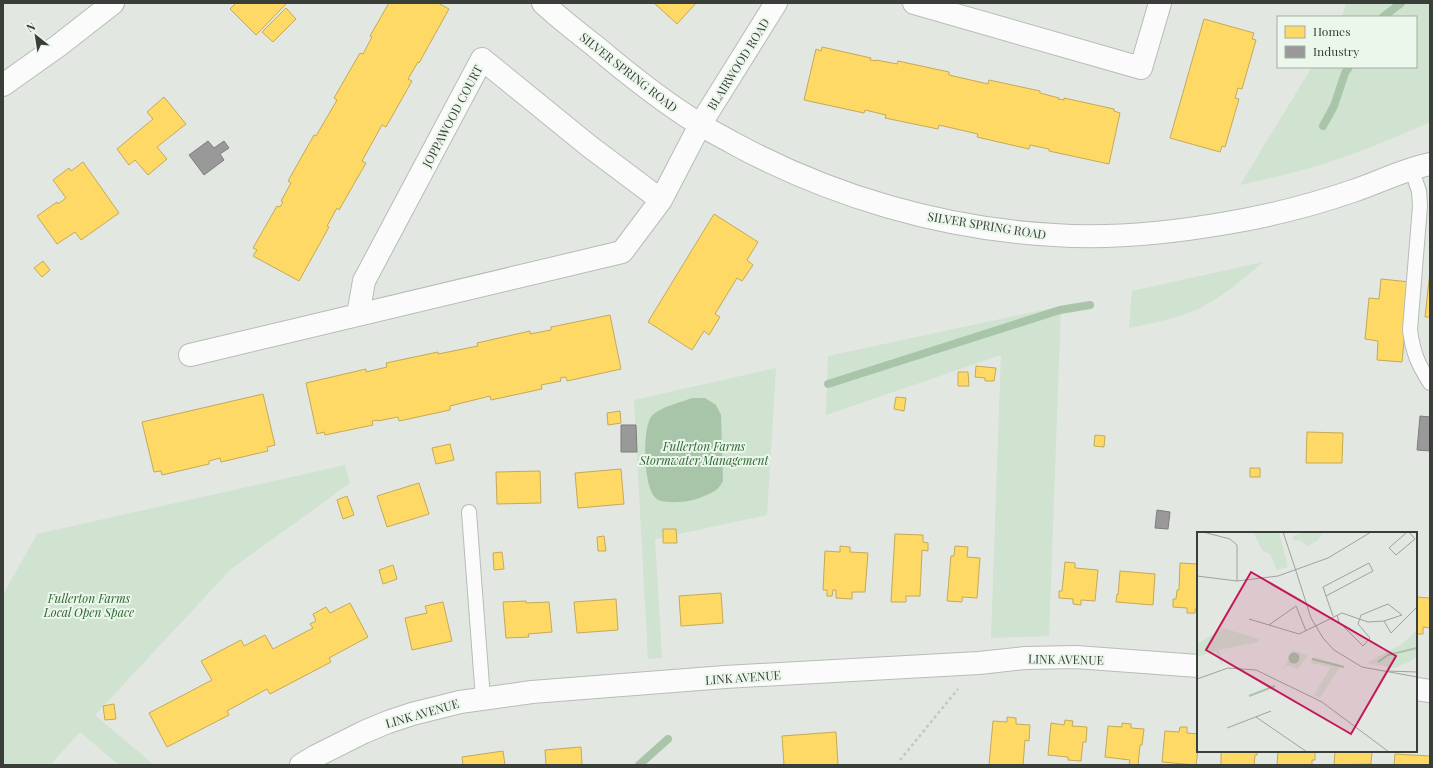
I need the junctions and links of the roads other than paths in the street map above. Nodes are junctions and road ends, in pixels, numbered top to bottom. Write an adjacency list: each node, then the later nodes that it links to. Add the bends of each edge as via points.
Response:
1 (113, 3): 6 (street)
2 (543, 3): 7 (street, SILVER SPRING ROAD, via 643,86)
3 (776, 3): 7 (street, BLAIRWOOD ROAD)
4 (914, 3): 5 (street, via 1141,68)
5 (1160, 3)
6 (3, 85)
7 (700, 125): 9 (street, SILVER SPRING ROAD, via 761,158 812,181 869,201 943,221 1055,235 1119,235 1181,231 1229,223 1353,191); 10 (street)
8 (1430, 153): 9 (street, SILVER SPRING ROAD)
9 (1420, 166): 13 (lane, via 1420,206 1410,330 1413,350 1420,368)
10 (661, 200): 11 (street, via 622,252); 11 (street, JOPPAWOOD COURT, via 588,146 482,59 364,281)
11 (358, 315): 12 (street)
12 (190, 355)
13 (1430, 383)
14 (469, 512): 18 (lane)
15 (1197, 666): 18 (street, LINK AVENUE, via 1076,658 1025,658 532,692)
16 (1417, 689): 17 (street)
17 (1430, 691)
18 (483, 699): 19 (street, LINK AVENUE, via 460,702 388,722 322,752)
19 (301, 765)

